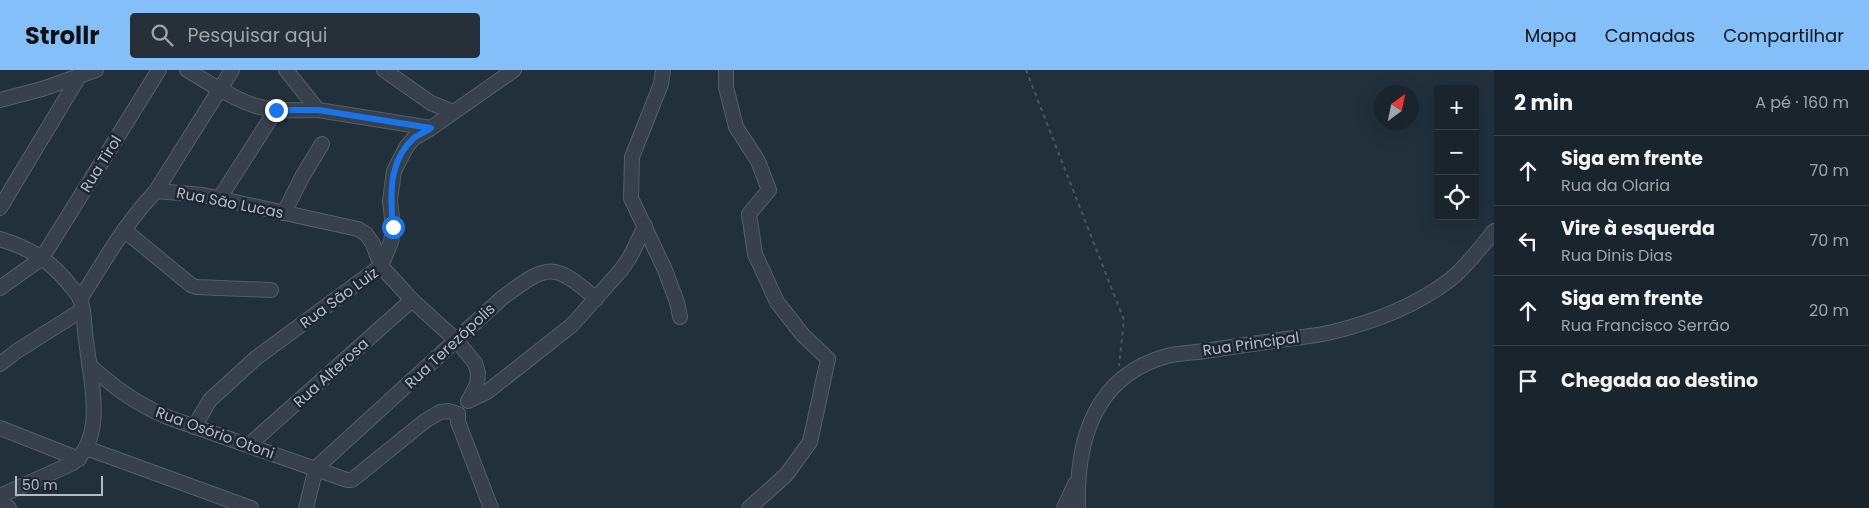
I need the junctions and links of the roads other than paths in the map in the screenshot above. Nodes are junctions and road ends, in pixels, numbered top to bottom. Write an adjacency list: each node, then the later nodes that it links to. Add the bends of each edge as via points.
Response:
1 (96, 70): 10 (street)
2 (159, 70): 26 (street, Rua Tirol)
3 (187, 70): 11 (street)
4 (232, 70): 11 (street)
5 (286, 70): 14 (street)
6 (384, 70): 15 (street, via 431,103)
7 (514, 70): 15 (street)
8 (664, 70): 22 (street, via 632,157 631,198)
9 (726, 70): 51 (street, via 726,87 736,127 758,161 769,190 749,214 755,254 777,302 802,334 828,359 810,442 786,475)
10 (81, 73): 12 (street, via 42,89); 20 (street)
11 (220, 89): 13 (street, via 256,106); 18 (street)
12 (0, 100)
13 (276, 110): 14 (street); 19 (street)
14 (318, 110): 16 (street)
15 (453, 112): 16 (street)
16 (431, 128): 27 (street, via 414,138 400,156 394,171 390,201 392,242)
17 (322, 144): 21 (street)
18 (156, 191): 19 (street, Rua São Lucas, via 202,195); 23 (street, Rua São Lucas)
19 (219, 200): 21 (street, Rua São Lucas)
20 (0, 208)
21 (284, 213): 27 (street, Rua São Lucas, via 358,228 373,244)
22 (645, 226): 30 (street, via 626,263); 33 (street, via 678,302)
23 (124, 230): 29 (street, via 191,285); 32 (street, Rua São Lucas)
24 (1494, 231): 44 (street, Rua Principal, via 1452,278 1402,308 1327,333 1167,356 1140,366 1103,398 1084,438)
25 (0, 239): 26 (street)
26 (42, 258): 28 (street); 32 (street, via 57,268)
27 (381, 266): 31 (street, Rua São Luiz); 39 (street, Rua São Luiz, via 256,358 210,400)
28 (0, 288)
29 (272, 290)
30 (596, 299): 34 (street, Rua Terezópolis, via 564,274 552,270 533,275 502,298); 37 (street, via 542,350 487,392)
31 (412, 300): 34 (street, Rua São Luiz); 41 (street, Rua Alterosa)
32 (81, 304): 35 (street); 36 (street)
33 (680, 317)
34 (457, 341): 37 (street, Rua São Luiz, via 475,363 478,373 477,384); 43 (street, Rua Terezópolis)
35 (0, 364)
36 (89, 365): 39 (street, Rua Osório Otoni, via 141,405); 42 (street, via 94,409 91,435)
37 (469, 400): 38 (street)
38 (458, 414): 43 (street, Rua Osório Otoni, via 440,412 425,421 352,480); 50 (street, via 458,422)
39 (194, 427): 41 (street, Rua Osório Otoni)
40 (0, 428): 42 (street)
41 (249, 445): 43 (street, Rua Osório Otoni)
42 (82, 453): 45 (street, via 73,463); 48 (street)
43 (316, 468): 49 (street)
44 (1077, 480): 52 (street); 53 (street, Rua Principal)
45 (0, 496)
46 (0, 502): 47 (street)
47 (10, 508)
48 (251, 508)
49 (306, 508)
50 (490, 508)
51 (749, 508)
52 (1064, 508)
53 (1078, 508)

